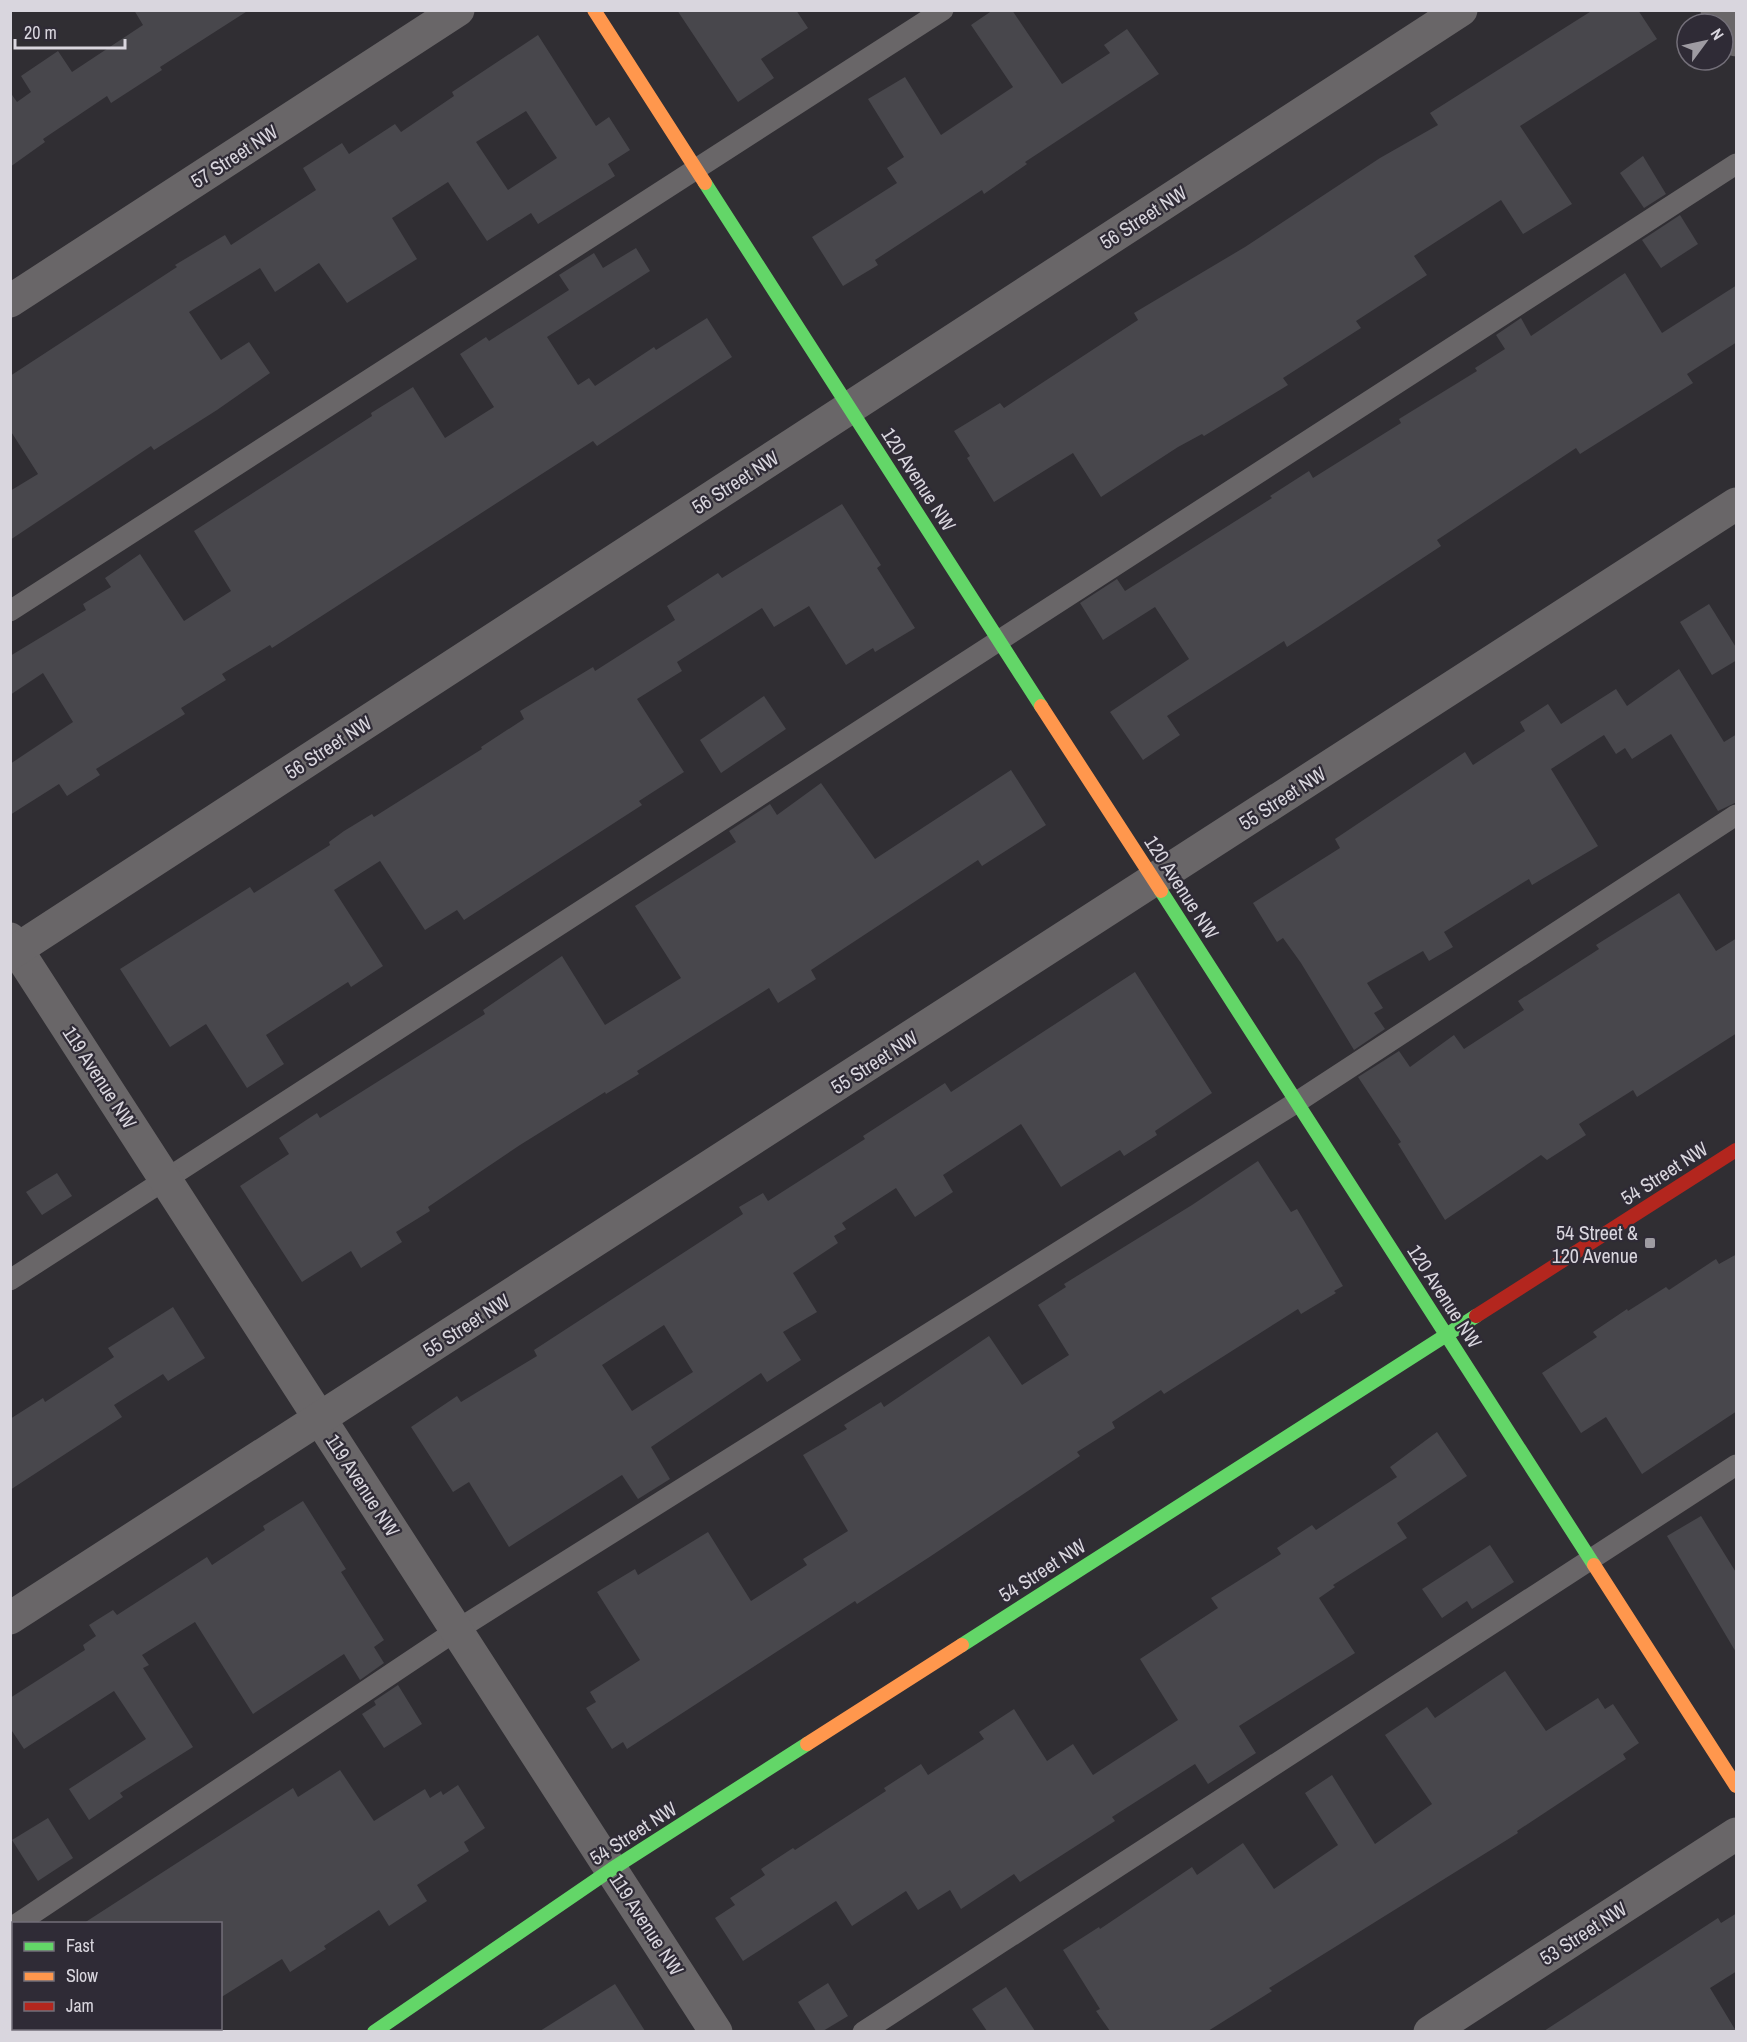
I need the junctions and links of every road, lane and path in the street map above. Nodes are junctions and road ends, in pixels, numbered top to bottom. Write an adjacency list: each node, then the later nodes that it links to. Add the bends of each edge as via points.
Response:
1 (458, 10): 9 (street, 57 Street NW)
2 (594, 10): 8 (street, 120 Avenue NW)
3 (943, 10): 8 (lane)
4 (1461, 10): 10 (street, 56 Street NW)
5 (1717, 10): 6 (street)
6 (1737, 40)
7 (1737, 164): 13 (lane)
8 (697, 171): 10 (street, 120 Avenue NW); 12 (lane)
9 (10, 301)
10 (849, 407): 13 (street, 120 Avenue NW); 16 (street, 56 Street NW)
11 (1737, 504): 15 (street, 55 Street NW)
12 (10, 610)
13 (1000, 641): 15 (street, 120 Avenue NW); 19 (lane)
14 (1737, 815): 17 (lane)
15 (1154, 880): 17 (street, 120 Avenue NW); 22 (street, 55 Street NW)
16 (13, 948): 19 (street, 119 Avenue NW)
17 (1297, 1102): 21 (street, 120 Avenue NW); 26 (lane)
18 (1737, 1150): 21 (street, 54 Street NW)
19 (167, 1181): 20 (lane); 22 (street, 119 Avenue NW)
20 (10, 1280)
21 (1447, 1335): 24 (street, 120 Avenue NW); 29 (street, 54 Street NW)
22 (321, 1419): 25 (street, 55 Street NW); 26 (street, 119 Avenue NW)
23 (1737, 1465): 24 (lane)
24 (1591, 1560): 27 (street, 120 Avenue NW); 33 (lane)
25 (10, 1618)
26 (457, 1630): 29 (street, 119 Avenue NW); 30 (lane)
27 (1737, 1786)
28 (1737, 1834): 34 (street, 53 Street NW)
29 (612, 1869): 31 (street, 54 Street NW); 32 (street, 119 Avenue NW)
30 (20, 1922)
31 (374, 2031)
32 (716, 2031)
33 (863, 2031)
34 (1430, 2031)

